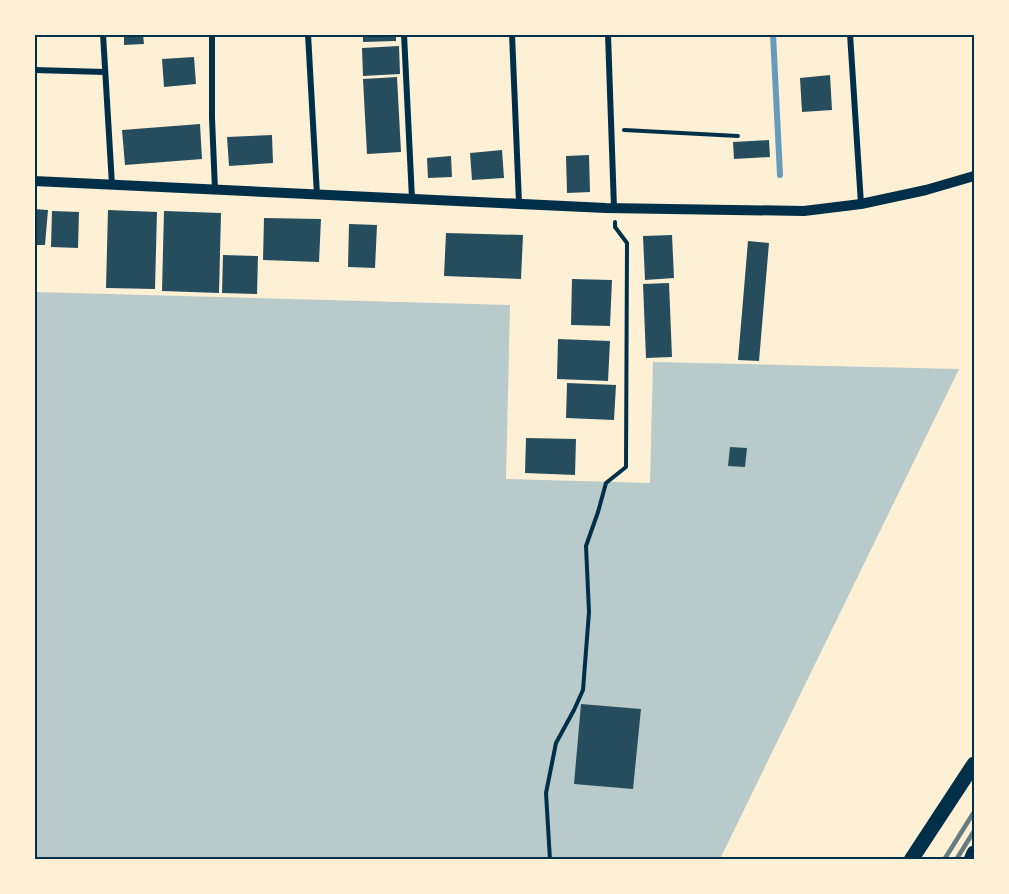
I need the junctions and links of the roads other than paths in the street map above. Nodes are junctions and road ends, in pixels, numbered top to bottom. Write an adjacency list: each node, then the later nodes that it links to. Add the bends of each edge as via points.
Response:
1 (103, 34): 9 (street)
2 (212, 34): 13 (street)
3 (308, 34): 14 (street)
4 (404, 34): 15 (street)
5 (512, 34): 16 (street)
6 (608, 34): 18 (street)
7 (850, 34): 17 (street)
8 (34, 70): 9 (street)
9 (105, 72): 12 (street)
10 (975, 176): 17 (street)
11 (34, 181): 12 (street)
12 (112, 184): 13 (street)
13 (215, 190): 14 (street)
14 (317, 195): 15 (street)
15 (412, 199): 16 (street)
16 (519, 203): 18 (street)
17 (861, 204): 18 (street, via 804,211)
18 (614, 208)
19 (975, 764): 21 (main road)
20 (975, 853): 22 (main road)
21 (911, 860)
22 (971, 860)

